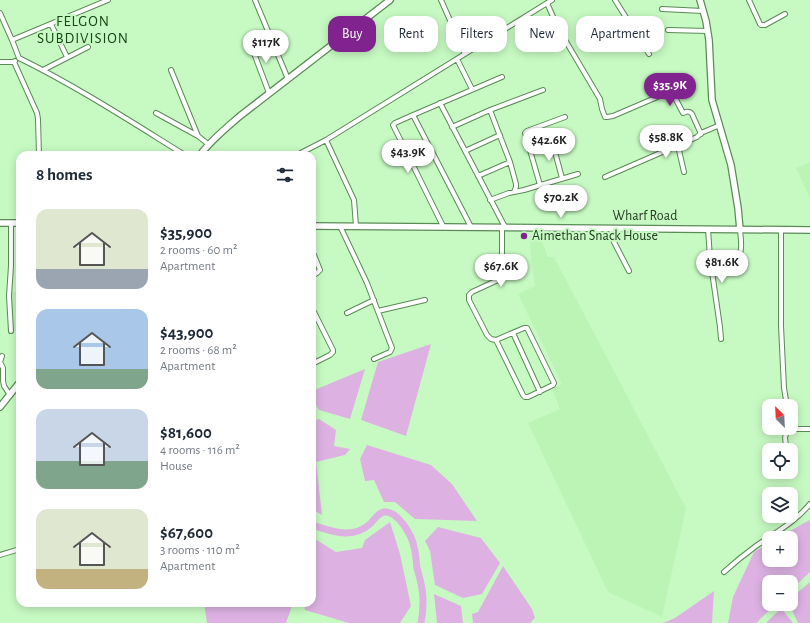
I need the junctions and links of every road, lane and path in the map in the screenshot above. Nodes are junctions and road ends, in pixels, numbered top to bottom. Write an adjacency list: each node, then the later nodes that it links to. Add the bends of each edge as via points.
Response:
1 (108, 0): 14 (street)
2 (255, 0): 30 (street)
3 (390, 0): 30 (main road)
4 (441, 0): 20 (street)
5 (552, 0): 9 (street)
6 (615, 0): 21 (street)
7 (700, 0): 11 (main road)
8 (750, 0): 13 (street, via 761,25)
9 (547, 3): 20 (street); 41 (street, via 558,28 600,99 605,116 613,116 670,92 673,93 683,113 692,114)
10 (662, 9): 11 (street)
11 (703, 11): 16 (main road)
12 (0, 13): 17 (street)
13 (785, 14)
14 (51, 24): 17 (street); 23 (street)
15 (668, 30): 16 (street)
16 (708, 31): 39 (main road, via 712,100)
17 (12, 40): 22 (street)
18 (249, 40): 33 (street)
19 (88, 47): 23 (street)
20 (465, 54): 24 (street)
21 (649, 54)
22 (19, 58): 26 (street); 27 (street)
23 (67, 58): 27 (street)
24 (457, 60): 31 (street); 44 (street)
25 (0, 62): 26 (street)
26 (14, 62): 48 (street, via 37,113)
27 (43, 70): 49 (street)
28 (171, 70): 42 (street)
29 (502, 77): 31 (street)
30 (288, 79): 33 (main road)
31 (472, 89): 34 (street)
32 (543, 90): 35 (street)
33 (269, 93): 46 (main road)
34 (440, 103): 37 (street); 40 (street)
35 (490, 110): 40 (street); 43 (street)
36 (156, 113): 42 (street)
37 (413, 116): 68 (street, via 393,125); 69 (street)
38 (564, 117): 59 (street, via 525,133)
39 (720, 126): 41 (street); 73 (main road, via 734,180)
40 (452, 127): 52 (street)
41 (701, 134): 47 (street)
42 (198, 136): 46 (street)
43 (500, 136): 52 (street); 53 (street)
44 (326, 140): 51 (street); 67 (street, via 354,200)
45 (552, 141): 58 (street)
46 (208, 144): 50 (main road)
47 (678, 146): 54 (street); 57 (street)
48 (39, 151)
49 (178, 151)
50 (203, 151)
51 (305, 151)
52 (465, 152): 56 (street)
53 (510, 162): 56 (street); 60 (street, via 516,184)
54 (684, 172)
55 (578, 174): 58 (street)
56 (478, 176): 61 (street)
57 (605, 177)
58 (562, 178): 59 (street)
59 (540, 185): 60 (street)
60 (514, 192): 61 (street)
61 (490, 200): 70 (street)
62 (0, 223): 63 (main road)
63 (11, 223): 64 (main road); 85 (street)
64 (16, 223)
65 (316, 226): 66 (main road, Wharf Road)
66 (340, 226): 67 (main road, Wharf Road); 80 (street)
67 (356, 226): 68 (main road, Wharf Road)
68 (443, 226): 69 (main road, Wharf Road)
69 (471, 227): 70 (main road, Wharf Road)
70 (503, 227): 71 (main road, Wharf Road); 88 (street, via 502,275 498,280 472,292 469,297 487,335)
71 (611, 228): 72 (main road, Wharf Road); 78 (street, via 614,242)
72 (708, 229): 73 (main road, Wharf Road); 87 (street)
73 (740, 230): 74 (main road, Wharf Road); 77 (street, via 740,255 734,263)
74 (781, 230): 75 (main road, Wharf Road); 96 (street, via 781,326)
75 (810, 230)
76 (316, 260): 79 (street, via 320,270)
77 (727, 264)
78 (629, 270)
79 (316, 274)
80 (374, 300): 82 (street); 83 (street)
81 (426, 300): 82 (street)
82 (378, 311): 90 (street, via 392,349)
83 (346, 313)
84 (316, 316): 92 (street, via 333,352)
85 (11, 332)
86 (513, 333): 88 (street); 94 (street); 94 (street, via 527,328 554,383)
87 (721, 339)
88 (496, 340): 94 (street, via 524,396 527,398)
89 (2, 356): 91 (street)
90 (374, 359)
91 (0, 362): 95 (street, via 4,386)
92 (316, 362)
93 (16, 387): 95 (main road)
94 (540, 392)
95 (10, 395): 97 (main road)
96 (785, 399)
97 (0, 407)
98 (798, 428): 99 (street)
99 (810, 429)
100 (810, 504): 103 (street, via 792,522)
101 (16, 550): 102 (street)
102 (0, 555)
103 (724, 572)

